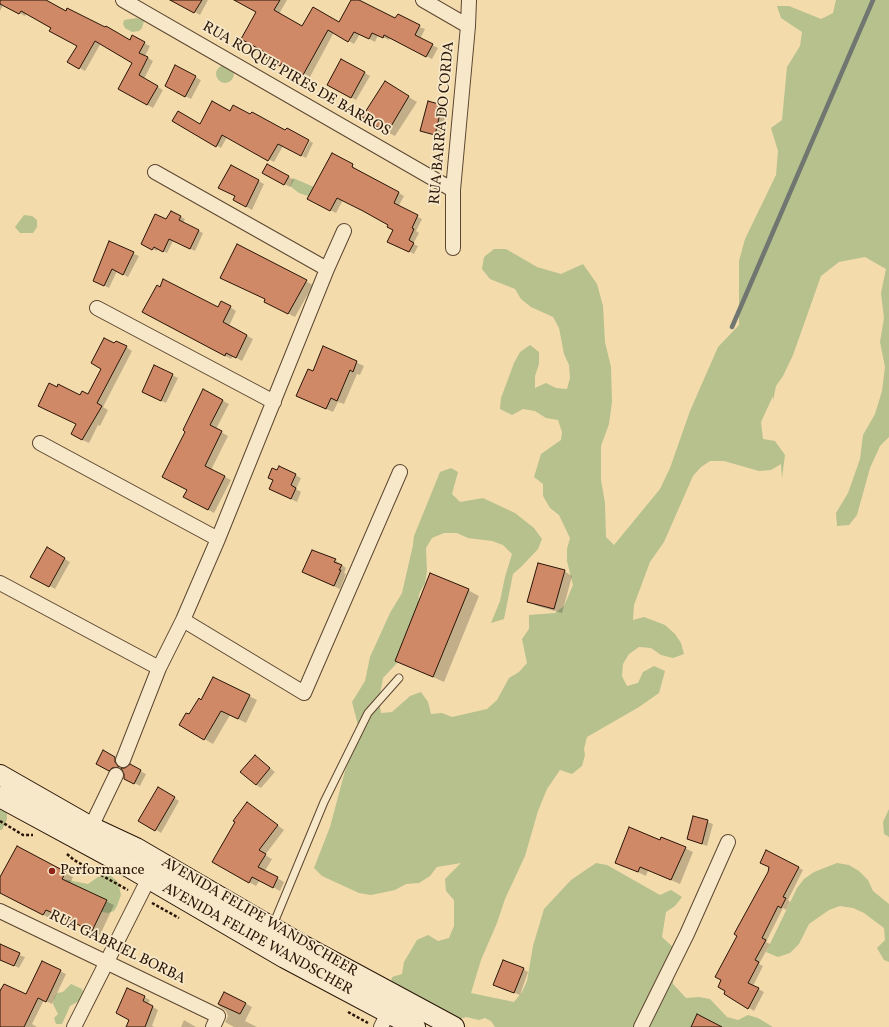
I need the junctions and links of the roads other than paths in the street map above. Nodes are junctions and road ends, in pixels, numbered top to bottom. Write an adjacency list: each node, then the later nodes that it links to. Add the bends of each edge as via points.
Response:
1 (123, 0): 6 (street, RUA ROQUE PIRES DE BARROS)
2 (424, 0): 4 (street)
3 (469, 0): 4 (street, RUA BARRA DO CORDA)
4 (468, 26): 6 (street, RUA BARRA DO CORDA)
5 (155, 172): 9 (street)
6 (453, 190): 8 (street, RUA BARRA DO CORDA)
7 (344, 231): 9 (street)
8 (453, 248)
9 (327, 269): 11 (street)
10 (97, 308): 11 (street)
11 (274, 402): 14 (street)
12 (40, 443): 14 (street)
13 (400, 472): 16 (street, via 304,693)
14 (218, 539): 16 (street)
15 (0, 583): 17 (street)
16 (183, 620): 17 (street)
17 (159, 668): 19 (street)
18 (399, 678): 28 (lane, via 368,713 324,802)
19 (123, 760)
20 (0, 775): 23 (main road, AVENIDA FELIPE WANDSCHEER)
21 (116, 775): 23 (street)
22 (0, 798): 26 (main road, AVENIDA FELIPE WANDSCHER, via 129,868)
23 (91, 827): 25 (main road, AVENIDA FELIPE WANDSCHEER)
24 (728, 842): 35 (street, via 687,934)
25 (158, 861): 26 (street); 28 (main road, AVENIDA FELIPE WANDSCHEER)
26 (143, 887): 29 (street); 30 (main road, AVENIDA FELIPE WANDSCHER, via 285,958)
27 (0, 911): 29 (street, RUA GABRIEL BORBA)
28 (272, 928): 34 (main road, AVENIDA FELIPE WANDSCHEER)
29 (106, 962): 31 (street, RUA GABRIEL BORBA); 32 (street)
30 (385, 1020): 33 (main road)
31 (216, 1021)
32 (74, 1027)
33 (415, 1027)
34 (454, 1027)
35 (641, 1027)

